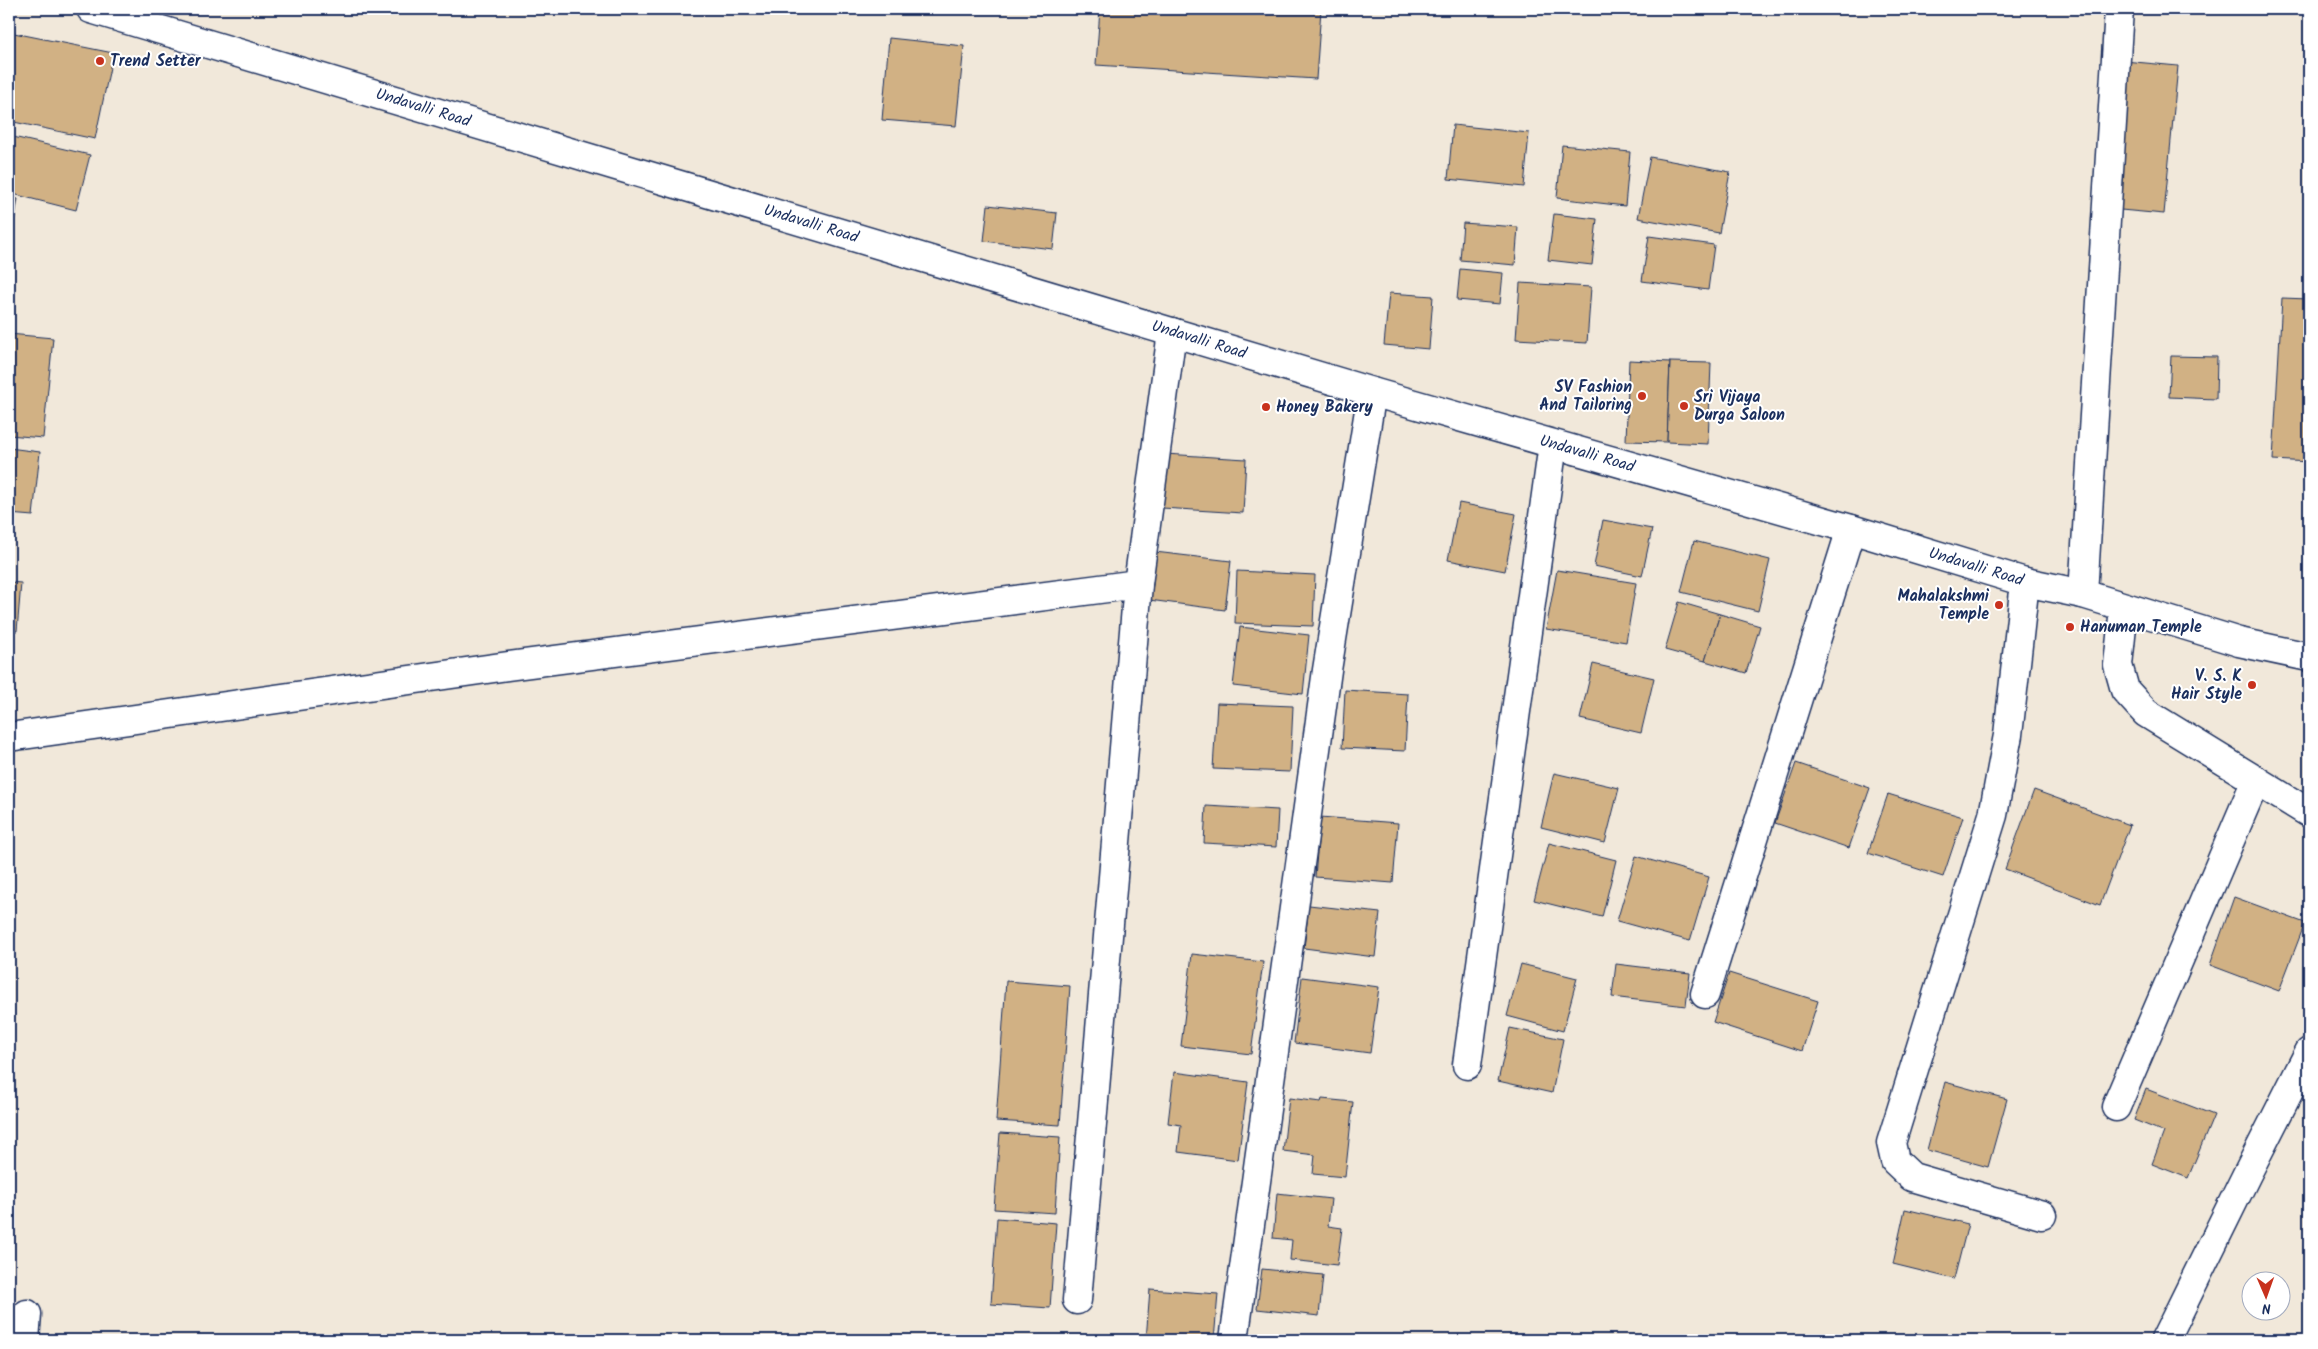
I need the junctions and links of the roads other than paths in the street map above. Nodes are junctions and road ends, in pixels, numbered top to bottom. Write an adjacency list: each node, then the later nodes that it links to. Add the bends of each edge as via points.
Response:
1 (92, 9): 3 (street, Undavalli Road)
2 (2119, 9): 9 (street)
3 (1172, 332): 4 (street, Undavalli Road); 8 (street)
4 (1372, 392): 5 (street, Undavalli Road); 21 (street, via 1328,670)
5 (1553, 444): 6 (street, Undavalli Road); 17 (street)
6 (1851, 529): 7 (street, Undavalli Road); 15 (street)
7 (2025, 582): 9 (street, Undavalli Road); 19 (street, via 2008,735 1995,806 1891,1143 1895,1161 1912,1177)
8 (1138, 584): 12 (street, via 508,666); 20 (street)
9 (2083, 594): 10 (street, Undavalli Road)
10 (2124, 608): 11 (street, Undavalli Road, via 2239,642); 13 (street, via 2118,665 2124,690 2146,713)
11 (2309, 657)
12 (9, 737)
13 (2256, 780): 14 (street); 18 (street)
14 (2309, 813)
15 (1705, 994)
16 (2309, 1052): 22 (street)
17 (1467, 1065)
18 (2116, 1107)
19 (2042, 1215)
20 (1077, 1300)
21 (1234, 1340)
22 (2165, 1340)

